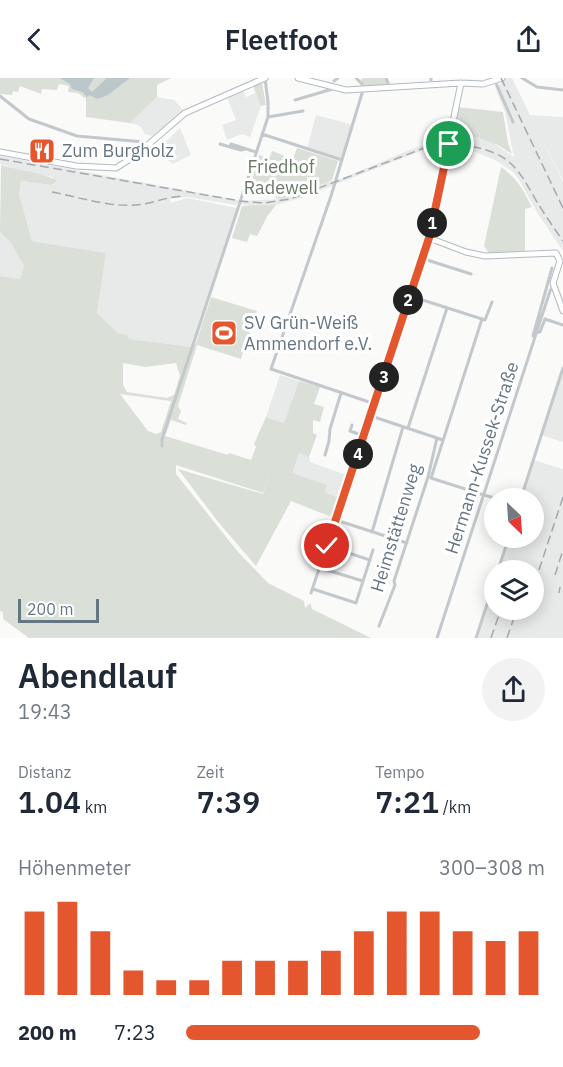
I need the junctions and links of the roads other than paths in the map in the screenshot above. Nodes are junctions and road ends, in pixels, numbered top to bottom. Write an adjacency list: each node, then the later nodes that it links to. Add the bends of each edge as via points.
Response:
1 (263, 78): 16 (street); 20 (main road, via 192,109)
2 (298, 78): 9 (main road)
3 (356, 78): 11 (street)
4 (387, 78): 10 (street)
5 (522, 78): 12 (street, via 537,87)
6 (498, 79): 8 (main road, via 483,84); 17 (street)
7 (431, 81): 8 (main road); 10 (main road)
8 (460, 83): 24 (main road)
9 (336, 88): 11 (main road); 14 (street)
10 (390, 88): 11 (main road)
11 (362, 90): 23 (street)
12 (563, 90)
13 (0, 96): 20 (street, via 29,119 77,136)
14 (296, 100)
15 (303, 111): 16 (street)
16 (268, 117): 18 (street)
17 (513, 122)
18 (262, 134): 22 (street); 23 (street)
19 (220, 144): 22 (street)
20 (148, 145): 21 (main road, via 113,169)
21 (0, 152)
22 (256, 152): 46 (street)
23 (342, 160): 37 (street, via 271,369)
24 (429, 238): 25 (street); 28 (main road, via 485,256 556,253 560,261)
25 (421, 258): 27 (street); 29 (street)
26 (552, 268): 35 (street, via 533,336)
27 (471, 274)
28 (553, 286): 32 (main road); 35 (street, Hermann-Kussek-Straße)
29 (410, 296): 31 (street); 38 (street)
30 (492, 302): 33 (street, Heimstättenweg, via 485,320)
31 (447, 308): 33 (street); 42 (street)
32 (563, 311)
33 (482, 319): 45 (street, Heimstättenweg)
34 (563, 324): 35 (street, via 545,319)
35 (536, 334): 49 (street, Hermann-Kussek-Straße)
36 (563, 368): 50 (street)
37 (341, 393): 38 (street); 47 (street)
38 (375, 404): 39 (street)
39 (371, 416): 41 (street); 43 (street)
40 (352, 425): 43 (street, via 351,431)
41 (403, 427): 42 (street); 53 (street)
42 (408, 428): 44 (street)
43 (364, 436): 52 (street)
44 (437, 438): 45 (street); 48 (street, Heimstättenweg)
45 (443, 440): 48 (street, Heimstättenweg)
46 (162, 446)
47 (325, 455)
48 (429, 477): 51 (street); 54 (street, Heimstättenweg)
49 (486, 488)
50 (524, 488)
51 (484, 495): 62 (street, Hermann-Kussek-Straße)
52 (336, 520): 53 (street); 55 (street)
53 (372, 532): 54 (street)
54 (407, 543): 61 (street, Heimstättenweg)
55 (327, 546): 57 (street); 58 (street)
56 (373, 550): 57 (street)
57 (370, 560): 59 (street)
58 (320, 568): 59 (street); 59 (street, via 312,591 356,603)
59 (363, 581)
60 (484, 614): 63 (street)
61 (379, 626)
62 (437, 638)
63 (476, 638)

